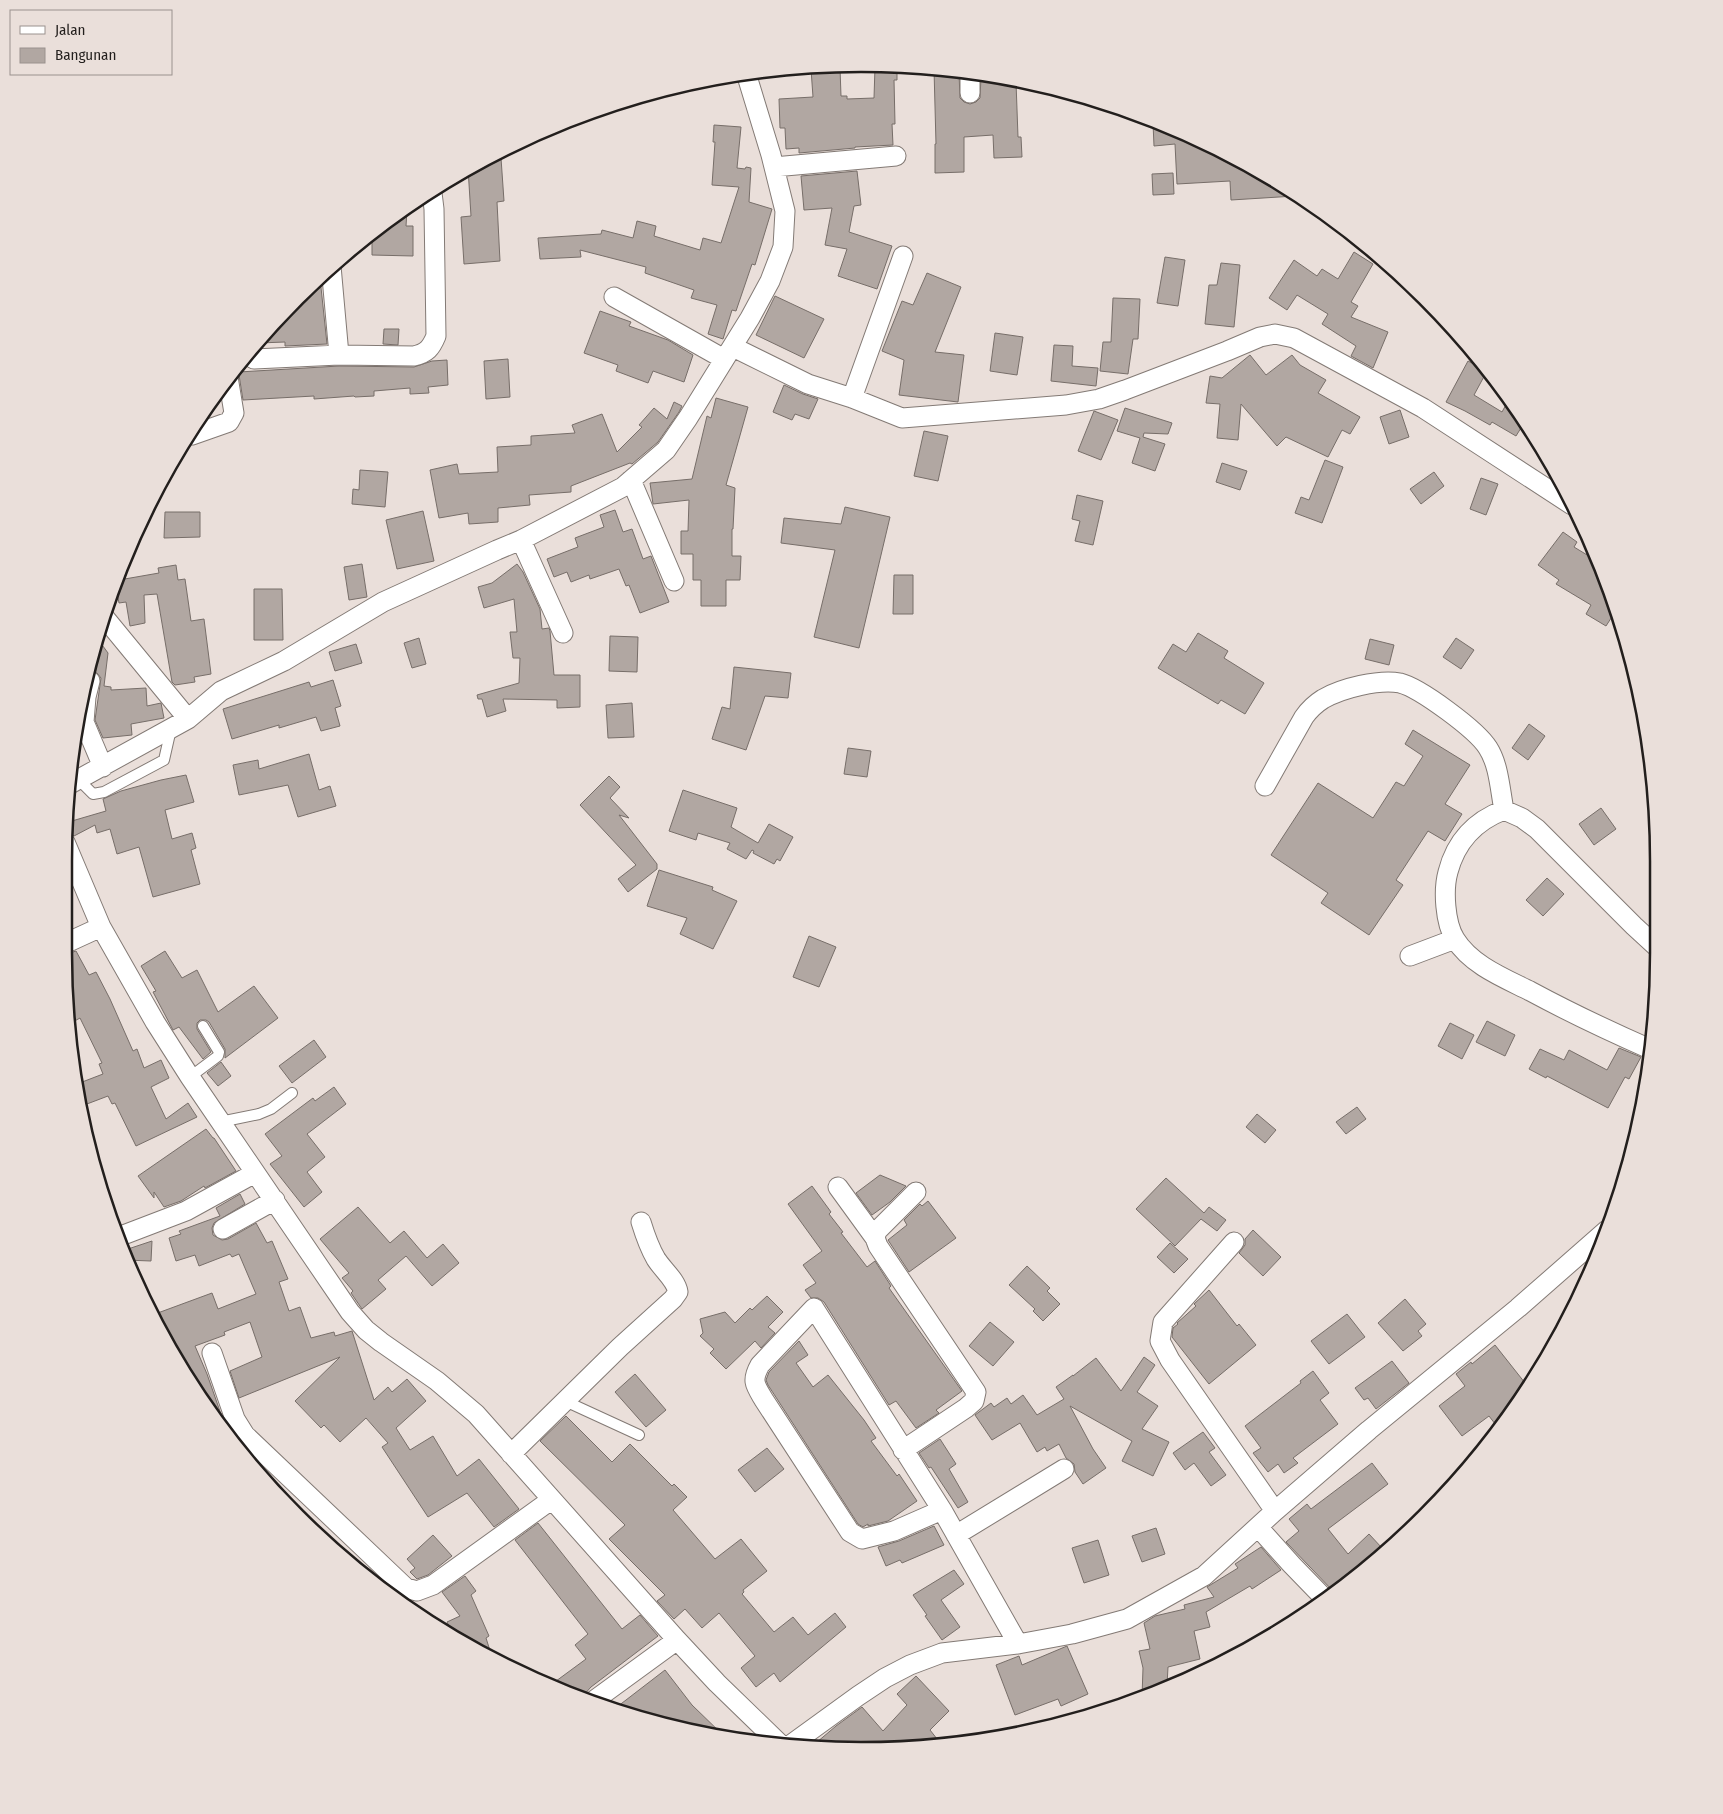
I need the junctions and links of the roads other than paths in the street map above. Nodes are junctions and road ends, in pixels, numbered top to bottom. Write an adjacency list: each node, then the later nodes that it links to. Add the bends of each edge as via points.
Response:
1 (748, 81): 3 (street)
2 (896, 156): 3 (street)
3 (774, 167): 8 (street, via 785,211 783,247 770,280)
4 (433, 199): 9 (street, via 436,336 431,348 414,356)
5 (903, 256): 12 (street)
6 (332, 277): 9 (street)
7 (614, 297): 8 (street)
8 (728, 353): 12 (street); 14 (street, via 666,450)
9 (339, 355): 10 (street)
10 (254, 359)
11 (230, 389): 13 (street, via 234,413 229,422)
12 (852, 398): 15 (street, via 902,418 1066,405 1125,390 1275,334 1294,338 1423,408)
13 (199, 432)
14 (631, 480): 16 (street); 17 (street)
15 (1561, 498)
16 (521, 540): 19 (street); 20 (street, via 383,602 284,661 221,691)
17 (674, 581)
18 (109, 623): 20 (street)
19 (562, 633)
20 (188, 719): 22 (street)
21 (85, 725): 23 (street)
22 (171, 729): 23 (street); 25 (lane, via 164,760 104,792 93,794)
23 (103, 767): 24 (street)
24 (77, 781)
25 (77, 784)
26 (1265, 786): 27 (street, via 1304,718 1317,703 1335,693 1364,685 1400,683 1412,688 1479,737 1493,757)
27 (1504, 810): 30 (street, via 1487,816 1473,828 1451,860 1446,897); 32 (street, via 1537,829)
28 (72, 859): 29 (street)
29 (101, 927): 31 (street); 36 (street)
30 (1455, 939): 33 (street); 35 (street, via 1486,968)
31 (72, 940)
32 (1650, 941)
33 (1410, 956)
34 (203, 1026): 36 (lane, via 219,1052 218,1056)
35 (1645, 1047)
36 (190, 1077): 38 (street)
37 (292, 1093): 38 (lane, via 259,1114)
38 (220, 1122): 39 (street)
39 (255, 1173): 42 (street); 45 (street, via 186,1211)
40 (838, 1187): 46 (street)
41 (916, 1192): 46 (street, via 877,1231)
42 (275, 1200): 44 (street); 53 (street, via 350,1312 366,1330 437,1381 476,1414)
43 (641, 1222): 50 (street, via 650,1248 678,1292)
44 (223, 1229)
45 (126, 1235)
46 (875, 1238): 52 (street, via 976,1392 974,1401 966,1408)
47 (1596, 1240): 57 (street)
48 (1234, 1242): 57 (street, via 1163,1322 1160,1341)
49 (212, 1353): 55 (street, via 235,1419 245,1435 406,1588 417,1591 432,1585)
50 (565, 1401): 51 (lane); 53 (street)
51 (639, 1435)
52 (903, 1450): 56 (street); 56 (street, via 814,1308 760,1365 754,1376 755,1386 850,1532 862,1539 894,1531)
53 (511, 1454): 55 (street)
54 (1064, 1469): 59 (street)
55 (551, 1500): 61 (street)
56 (942, 1510): 59 (street)
57 (1275, 1512): 58 (street)
58 (1258, 1527): 60 (street); 62 (street, via 1204,1576 1127,1619)
59 (956, 1535): 62 (street)
60 (1320, 1594)
61 (677, 1640): 63 (street); 64 (street)
62 (1018, 1644): 65 (street, via 942,1653 910,1665 885,1678)
63 (599, 1697)
64 (772, 1736)
65 (799, 1739)

